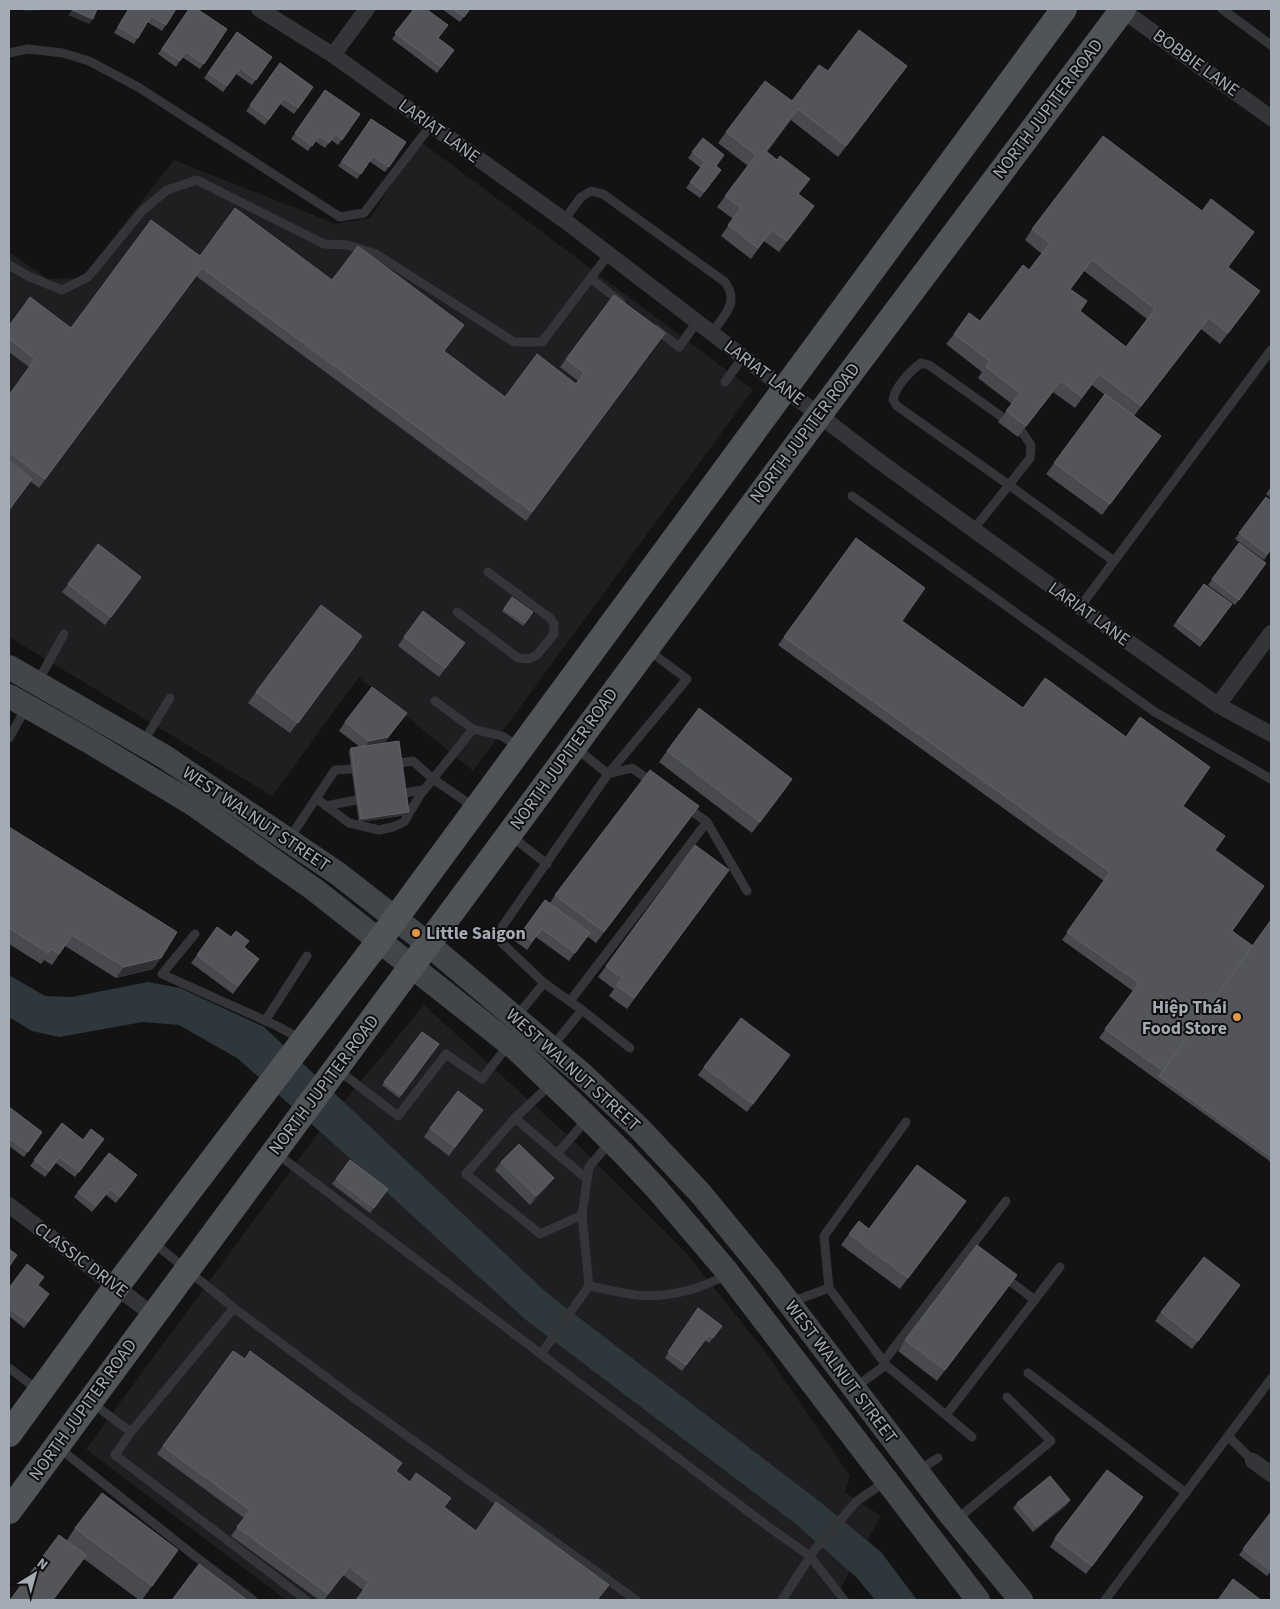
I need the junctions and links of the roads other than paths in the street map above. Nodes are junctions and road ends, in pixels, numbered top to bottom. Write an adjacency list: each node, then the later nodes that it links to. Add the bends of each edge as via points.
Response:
1 (259, 9): 8 (street, LARIAT LANE)
2 (367, 9): 8 (street)
3 (1064, 9): 22 (main road)
4 (1122, 9): 9 (street, BOBBIE LANE); 23 (main road, NORTH JUPITER ROAD)
5 (1222, 9): 6 (lane)
6 (1271, 45)
7 (9, 54): 10 (lane, via 28,49 63,52 88,61 138,87 340,217 364,213)
8 (333, 54): 10 (street, LARIAT LANE)
9 (1271, 118)
10 (431, 125): 11 (street, LARIAT LANE)
11 (564, 220): 12 (street, LARIAT LANE); 18 (lane, via 581,196 591,191 603,194 725,282 732,291 732,303)
12 (608, 254): 14 (lane); 16 (street, LARIAT LANE)
13 (9, 265): 14 (lane, via 62,290 88,277 143,210 167,190 197,180 324,244 348,245 376,254 514,342 542,342)
14 (590, 278): 15 (lane)
15 (627, 307)
16 (697, 322): 17 (lane, via 680,347); 18 (street, LARIAT LANE)
17 (650, 324)
18 (712, 333): 20 (street, LARIAT LANE)
19 (1271, 350): 29 (lane)
20 (743, 357): 21 (lane); 22 (street, LARIAT LANE)
21 (725, 382)
22 (785, 389): 23 (street, LARIAT LANE); 33 (main road)
23 (819, 415): 28 (street, LARIAT LANE); 36 (main road, NORTH JUPITER ROAD)
24 (1002, 418): 26 (lane, via 929,365 921,363 894,394 897,406)
25 (1022, 432): 26 (lane, via 1032,445 1030,458)
26 (1009, 485): 28 (lane); 29 (lane)
27 (852, 496): 54 (lane, via 1155,712)
28 (973, 530): 31 (street, LARIAT LANE)
29 (1114, 561): 31 (lane)
30 (488, 572): 32 (lane, via 550,618 554,634 537,655 528,659 518,658)
31 (1080, 607): 43 (street, LARIAT LANE)
32 (457, 612)
33 (612, 624): 36 (main road); 49 (main road)
34 (1271, 633): 43 (street)
35 (64, 634): 39 (lane)
36 (646, 649): 48 (main road, NORTH JUPITER ROAD); 52 (lane, via 687,680)
37 (9, 667): 39 (main road, WEST WALNUT STREET)
38 (9, 676): 39 (main road)
39 (37, 683): 47 (main road, WEST WALNUT STREET)
40 (170, 698): 47 (lane)
41 (18, 701): 46 (lane); 47 (main road, via 47,698); 70 (main road, WEST WALNUT STREET, via 193,804 315,890)
42 (435, 701): 44 (lane)
43 (1218, 705): 45 (street, LARIAT LANE)
44 (473, 729): 49 (lane, via 502,736); 53 (lane)
45 (1271, 734)
46 (9, 738)
47 (138, 742): 65 (main road, WEST WALNUT STREET)
48 (574, 747): 52 (lane); 64 (main road, NORTH JUPITER ROAD)
49 (521, 748): 62 (main road)
50 (400, 762): 53 (lane, via 413,761)
51 (352, 769): 58 (lane, via 334,770)
52 (608, 774): 56 (lane, via 632,768); 66 (lane)
53 (433, 779): 55 (lane); 62 (lane)
54 (1271, 779)
55 (423, 790): 57 (lane); 61 (lane, via 404,822 379,830 349,823)
56 (662, 790)
57 (404, 793)
58 (316, 798): 61 (lane); 65 (lane)
59 (356, 800): 61 (lane)
60 (677, 800): 63 (lane)
61 (326, 806)
62 (476, 808): 68 (main road)
63 (707, 822): 67 (lane); 75 (lane)
64 (509, 834): 66 (lane); 71 (main road, NORTH JUPITER ROAD)
65 (288, 840): 68 (main road, WEST WALNUT STREET, via 337,873)
66 (547, 864): 74 (lane, via 502,927 502,943)
67 (747, 891)
68 (395, 919): 70 (main road); 71 (main road, WEST WALNUT STREET)
69 (195, 934): 78 (lane, via 162,974)
70 (379, 941): 73 (main road, WEST WALNUT STREET); 79 (main road)
71 (428, 944): 73 (main road, NORTH JUPITER ROAD); 77 (main road, WEST WALNUT STREET)
72 (307, 956): 78 (lane)
73 (412, 966): 80 (main road, WEST WALNUT STREET); 83 (main road, NORTH JUPITER ROAD)
74 (544, 982): 75 (lane); 77 (lane)
75 (570, 1001): 76 (lane)
76 (582, 1010): 81 (lane); 82 (lane)
77 (516, 1017): 81 (main road, WEST WALNUT STREET)
78 (265, 1021): 79 (lane)
79 (301, 1044): 96 (main road)
80 (509, 1044): 83 (lane, via 482,1079 446,1054 398,1116); 84 (main road, WEST WALNUT STREET)
81 (551, 1048): 97 (main road, WEST WALNUT STREET, via 639,1128)
82 (630, 1048)
83 (333, 1072): 89 (main road, NORTH JUPITER ROAD)
84 (552, 1083): 85 (main road, WEST WALNUT STREET); 86 (lane)
85 (588, 1117): 88 (main road, WEST WALNUT STREET); 90 (lane)
86 (515, 1118): 90 (lane); 95 (lane, via 466,1174 540,1234)
87 (906, 1122): 104 (lane, via 824,1236)
88 (611, 1141): 91 (lane, via 589,1168); 92 (main road, WEST WALNUT STREET)
89 (276, 1148): 99 (main road, NORTH JUPITER ROAD); 109 (lane)
90 (557, 1154): 91 (lane)
91 (587, 1179): 95 (lane)
92 (652, 1184): 97 (main road, via 681,1197 707,1228 721,1239 737,1248); 101 (main road, WEST WALNUT STREET)
93 (1006, 1201): 110 (lane, via 972,1253)
94 (9, 1205): 103 (street, CLASSIC DRIVE)
95 (582, 1214): 102 (lane)
96 (152, 1241): 99 (lane); 103 (main road)
97 (744, 1246): 106 (main road, WEST WALNUT STREET)
98 (1060, 1266): 105 (lane)
99 (187, 1269): 107 (lane); 108 (main road, NORTH JUPITER ROAD)
100 (998, 1272): 105 (lane)
101 (728, 1274): 102 (lane, via 673,1294 636,1295); 106 (main road, via 736,1270 745,1271); 118 (main road, WEST WALNUT STREET)
102 (589, 1286): 109 (lane)
103 (116, 1287): 108 (street, CLASSIC DRIVE); 115 (main road)
104 (829, 1288): 106 (lane); 110 (lane)
105 (1035, 1300): 119 (lane)
106 (788, 1302): 114 (main road, WEST WALNUT STREET)
107 (234, 1308): 120 (lane); 137 (lane)
108 (153, 1315): 117 (main road, NORTH JUPITER ROAD)
109 (543, 1351): 133 (lane, via 781,1536)
110 (885, 1363): 114 (lane); 119 (lane)
111 (9, 1368): 115 (lane)
112 (1028, 1373): 130 (lane)
113 (1271, 1379): 122 (lane)
114 (853, 1388): 127 (main road, WEST WALNUT STREET)
115 (40, 1391): 121 (main road)
116 (1007, 1397): 132 (lane, via 1051,1441)
117 (90, 1401): 120 (lane); 124 (main road, NORTH JUPITER ROAD)
118 (832, 1409): 127 (main road, via 848,1419 873,1451 889,1464 903,1472); 129 (main road, WEST WALNUT STREET)
119 (946, 1415): 123 (lane)
120 (131, 1432): 136 (lane, via 115,1455)
121 (9, 1434)
122 (1228, 1436): 126 (lane); 130 (lane)
123 (972, 1437)
124 (57, 1446): 131 (main road, NORTH JUPITER ROAD); 135 (lane)
125 (938, 1458): 127 (lane)
126 (1253, 1461): 128 (street)
127 (917, 1472): 132 (main road, WEST WALNUT STREET)
128 (1271, 1474)
129 (887, 1480): 133 (lane, via 857,1501); 134 (main road, via 902,1486); 140 (main road, WEST WALNUT STREET)
130 (1186, 1493): 142 (lane)
131 (9, 1511)
132 (954, 1520): 134 (main road, WEST WALNUT STREET)
133 (812, 1553): 138 (lane); 139 (lane)
134 (983, 1555): 141 (main road, WEST WALNUT STREET)
135 (253, 1600)
136 (306, 1600)
137 (636, 1600)
138 (782, 1600)
139 (844, 1600)
140 (978, 1600)
141 (1021, 1600)
142 (1105, 1600)

